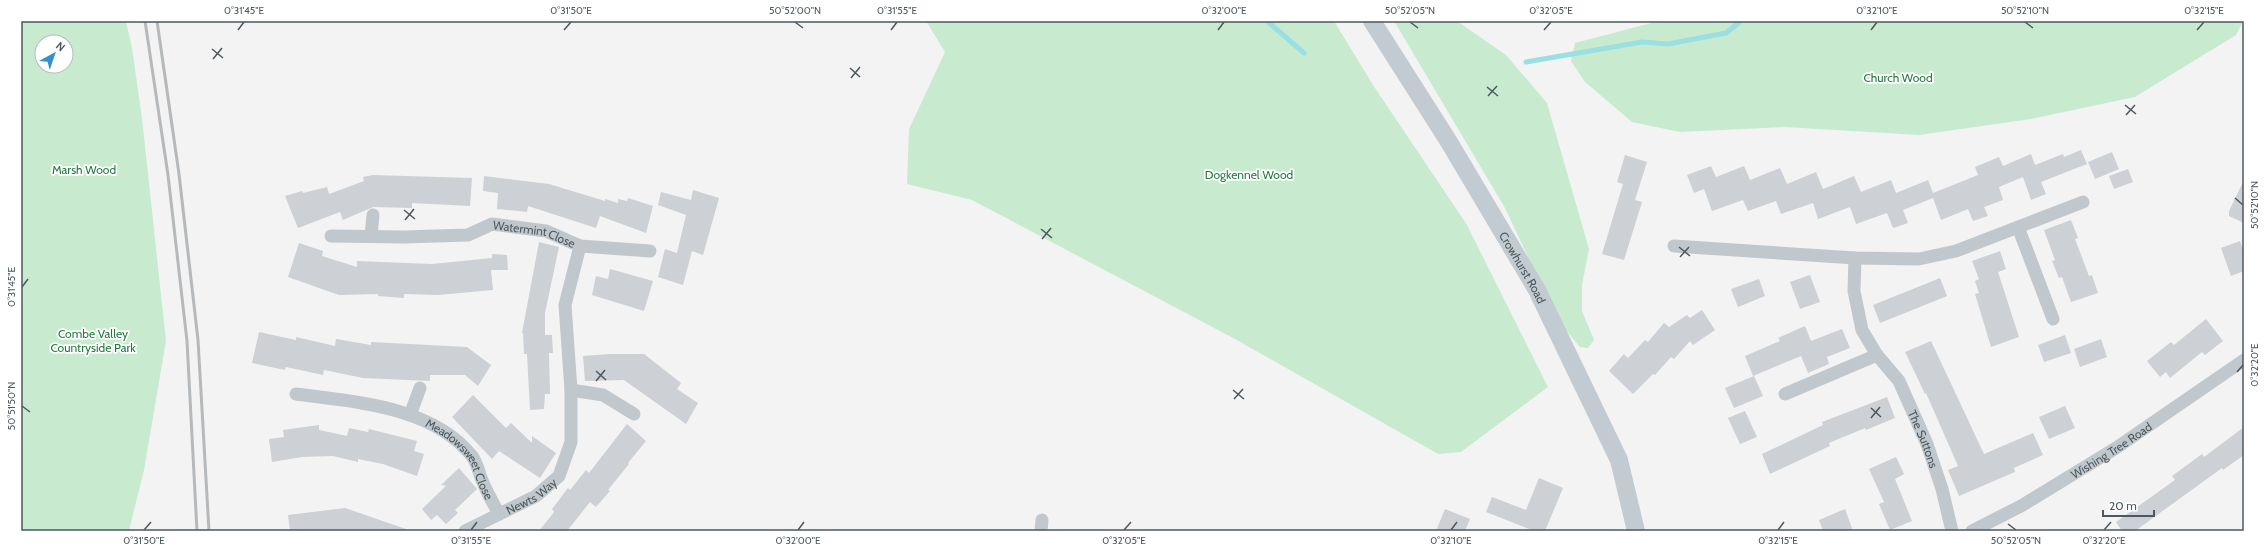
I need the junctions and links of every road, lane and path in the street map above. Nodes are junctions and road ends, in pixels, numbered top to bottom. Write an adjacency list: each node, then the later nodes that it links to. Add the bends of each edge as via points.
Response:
1 (1372, 21): 22 (main road, Crowhurst Road, via 1449,142 1537,290 1619,460)
2 (2082, 202): 4 (street)
3 (373, 215): 6 (street)
4 (2018, 227): 10 (street, via 1956,251 1919,259); 11 (street)
5 (331, 236): 6 (street, Watermint Close)
6 (371, 236): 7 (street, Watermint Close, via 468,235 492,224 546,232)
7 (580, 246): 9 (street, Watermint Close); 15 (street, Newts Way, via 565,305)
8 (1674, 246): 10 (street)
9 (650, 251)
10 (1855, 258): 12 (street, The Suttons, via 1854,291 1862,330)
11 (2053, 319)
12 (1877, 355): 17 (street); 23 (street, The Suttons, via 1899,381 1927,444)
13 (2244, 360): 24 (street, Wishing Tree Road, via 2116,448 2021,506)
14 (420, 388): 19 (street, Meadowsweet Close)
15 (571, 390): 18 (street, via 603,395); 20 (street, Newts Way, via 571,442 559,476 536,496)
16 (296, 394): 19 (street, Meadowsweet Close, via 358,403)
17 (1785, 394)
18 (634, 414)
19 (410, 415): 20 (street, Meadowsweet Close, via 446,432 472,457)
20 (499, 514): 21 (street, Newts Way)
21 (465, 531)
22 (1636, 531)
23 (1952, 531)
24 (1972, 531)

